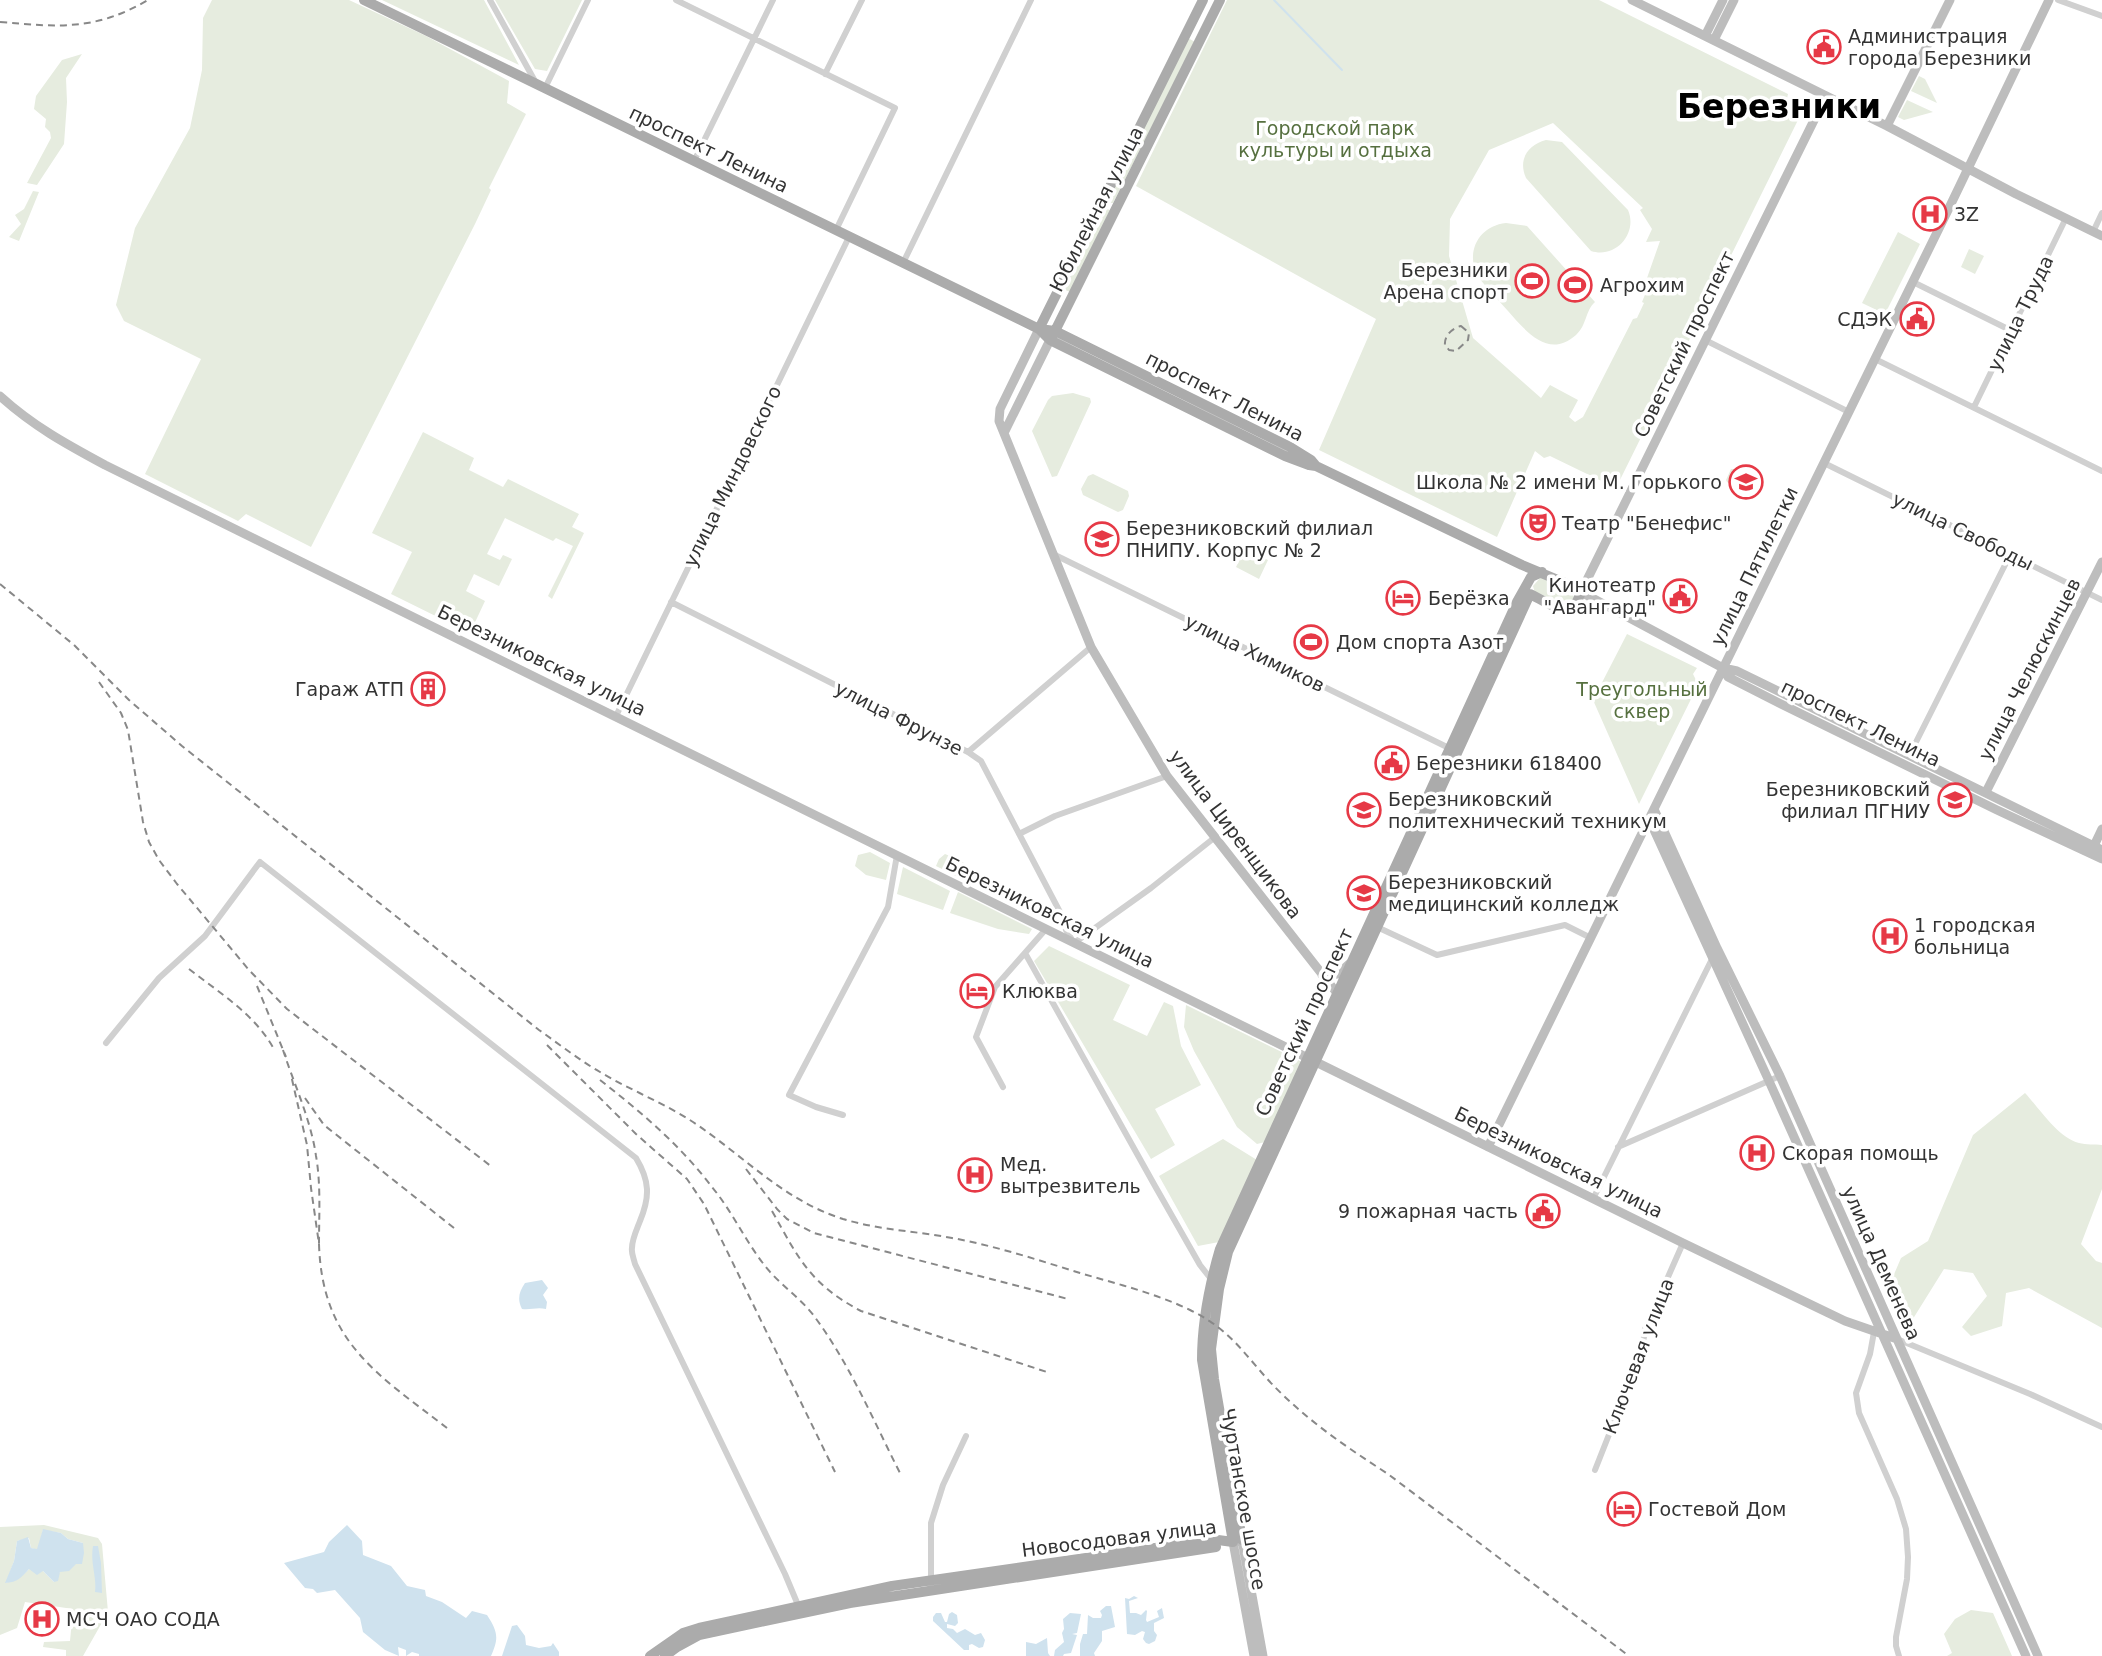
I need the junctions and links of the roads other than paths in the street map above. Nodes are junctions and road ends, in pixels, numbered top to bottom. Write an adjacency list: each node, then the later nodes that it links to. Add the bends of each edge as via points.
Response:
1 (364, 0): 20 (main road, проспект Ленина)
2 (489, 0): 20 (street)
3 (588, 0): 20 (street)
4 (676, 0): 18 (street)
5 (773, 0): 18 (street)
6 (862, 0): 19 (street)
7 (1031, 0): 30 (street)
8 (1203, 0): 32 (main road, Юбилейная улица)
9 (1220, 0): 34 (main road, Юбилейная улица)
10 (1632, 0): 17 (main road)
11 (1723, 0): 17 (main road)
12 (1734, 0): 17 (main road)
13 (1950, 0): 22 (main road)
14 (2049, 0): 24 (main road, улица Пятилетки)
15 (2058, 0): 16 (street)
16 (2102, 16)
17 (1710, 38): 21 (main road)
18 (754, 39): 19 (street); 23 (street)
19 (825, 74): 27 (street, via 895,108)
20 (541, 86): 23 (main road, проспект Ленина)
21 (1826, 96): 22 (main road); 35 (main road, Советский проспект)
22 (1887, 126): 24 (main road)
23 (694, 161): 27 (main road, проспект Ленина)
24 (1968, 168): 26 (main road); 31 (main road, улица Пятилетки)
25 (2102, 213): 28 (street)
26 (2066, 218): 28 (main road); 33 (street, улица Труда)
27 (836, 230): 29 (main road, проспект Ленина)
28 (2098, 234)
29 (849, 237): 30 (main road, проспект Ленина); 53 (street, улица Миндовского)
30 (903, 263): 32 (main road, проспект Ленина)
31 (1913, 282): 33 (street); 36 (main road, улица Пятилетки)
32 (1040, 329): 34 (main road, проспект Ленина); 40 (main road, улица Циренщикова, via 1000,409)
33 (2012, 331): 38 (street, улица Труда)
34 (1052, 336): 40 (main road, Юбилейная улица); 46 (main road, проспект Ленина, via 1285,456 1316,466)
35 (1705, 341): 39 (street); 49 (main road, Советский проспект)
36 (1875, 359): 38 (street); 39 (main road, улица Пятилетки)
37 (0, 396): 58 (main road, Березниковская улица, via 57,439 105,465)
38 (1974, 407): 42 (street)
39 (1849, 412): 41 (main road, улица Пятилетки)
40 (1004, 433): 43 (main road, улица Циренщикова)
41 (1824, 463): 44 (street, улица Свободы); 57 (main road, улица Пятилетки)
42 (2102, 471)
43 (1053, 554): 56 (main road, улица Циренщикова); 59 (street, улица Химиков)
44 (2010, 555): 50 (street, улица Свободы); 61 (street)
45 (2102, 562): 50 (main road, улица Челюскинцев)
46 (1522, 565): 47 (main road, проспект Ленина); 48 (main road)
47 (1542, 572): 48 (main road); 49 (main road, проспект Ленина)
48 (1527, 581): 51 (main road); 59 (main road, Советский проспект)
49 (1581, 592): 54 (main road, проспект Ленина); 55 (main road, Советский проспект)
50 (2087, 593): 52 (street, улица Свободы); 63 (main road, улица Челюскинцев)
51 (1530, 594): 55 (main road, via 1562,609); 59 (main road, Советский проспект)
52 (2102, 600)
53 (671, 602): 58 (street, улица Миндовского); 60 (street, улица Фрунзе)
54 (1608, 607): 55 (main road, via 1594,604); 57 (main road, проспект Ленина)
55 (1574, 609)
56 (1091, 647): 60 (street); 62 (main road, улица Циренщикова)
57 (1723, 668): 61 (main road, проспект Ленина); 64 (main road, улица Пятилетки); 69 (main road, проспект Ленина, via 1728,677 1997,810)
58 (615, 716): 70 (main road, Березниковская улица)
59 (1453, 750): 73 (main road, Советский проспект); 79 (main road, Советский проспект)
60 (968, 752): 67 (street, улица Фрунзе, via 981,761)
61 (1909, 756): 63 (main road, проспект Ленина)
62 (1167, 776): 67 (street, via 1055,816); 68 (main road, улица Циренщикова)
63 (1986, 792): 69 (main road, проспект Ленина)
64 (1654, 809): 65 (main road, улица Пятилетки); 72 (main road, улица Деменева)
65 (1649, 819): 72 (main road, улица Деменева); 75 (main road, улица Пятилетки)
66 (2102, 829): 69 (main road)
67 (1019, 834): 76 (street, улица Фрунзе)
68 (1214, 838): 76 (street); 80 (main road, улица Циренщикова)
69 (2095, 850): 71 (main road, проспект Ленина)
70 (897, 855): 74 (main road, Березниковская улица); 87 (street, via 888,906 789,1094)
71 (2102, 859)
72 (1686, 888): 78 (main road, улица Деменева); 84 (main road, улица Деменева)
73 (1377, 927): 75 (street, via 1437,955 1565,925); 81 (main road, Советский проспект)
74 (1046, 929): 76 (main road, Березниковская улица); 77 (street)
75 (1591, 938): 88 (main road, улица Пятилетки)
76 (1074, 943): 83 (main road, Березниковская улица)
77 (1025, 953): 86 (street, via 995,987 976,1037); 92 (street)
78 (1712, 958): 85 (main road, улица Деменева); 89 (street)
79 (1350, 963): 80 (main road, via 1338,974); 81 (main road, Советский проспект)
80 (1322, 975): 81 (main road, улица Циренщикова)
81 (1340, 998): 83 (main road, Советский проспект)
82 (106, 1043): 103 (street, via 159,978 205,936 260,862 636,1158 648,1189 631,1249 635,1264)
83 (1311, 1060): 88 (main road, Березниковская улица); 92 (main road, Советский проспект, via 1220,1248); 93 (main road, Советский проспект, via 1228,1252)
84 (1780, 1076): 85 (street); 95 (main road, улица Деменева)
85 (1769, 1081): 89 (street); 94 (main road, улица Деменева)
86 (1003, 1087)
87 (843, 1115)
88 (1488, 1147): 90 (main road, Березниковская улица)
89 (1618, 1147): 90 (street)
90 (1593, 1199): 91 (main road, Березниковская улица)
91 (1683, 1243): 94 (main road, Березниковская улица); 100 (street, Ключевая улица, via 1645,1329 1642,1351)
92 (1211, 1279): 93 (main road); 96 (main road, Советский проспект)
93 (1219, 1289): 97 (main road, Советский проспект, via 1211,1349)
94 (1878, 1333): 95 (main road, Березниковская улица); 108 (street, via 1856,1394 1859,1413 1906,1529 1907,1579 1896,1637); 109 (main road, улица Деменева)
95 (1897, 1339): 98 (street, Березниковская улица); 110 (main road, улица Деменева)
96 (1202, 1349): 101 (main road, Чуртанское шоссе)
97 (1214, 1379): 101 (main road, Чуртанское шоссе)
98 (2102, 1427)
99 (966, 1436): 102 (street, via 943,1485 932,1523)
100 (1595, 1470)
101 (1238, 1541): 102 (main road, Новосодовая улица, via 1169,1546); 105 (main road, Новосодовая улица, via 850,1603 699,1635); 106 (main road, Чуртанское шоссе); 107 (main road, Чуртанское шоссе)
102 (931, 1581): 103 (main road, Новосодовая улица)
103 (798, 1605): 104 (main road, Новосодовая улица, via 683,1633)
104 (650, 1656)
105 (665, 1656)
106 (1254, 1656)
107 (1263, 1656)
108 (1899, 1656)
109 (2026, 1656)
110 (2038, 1656)

